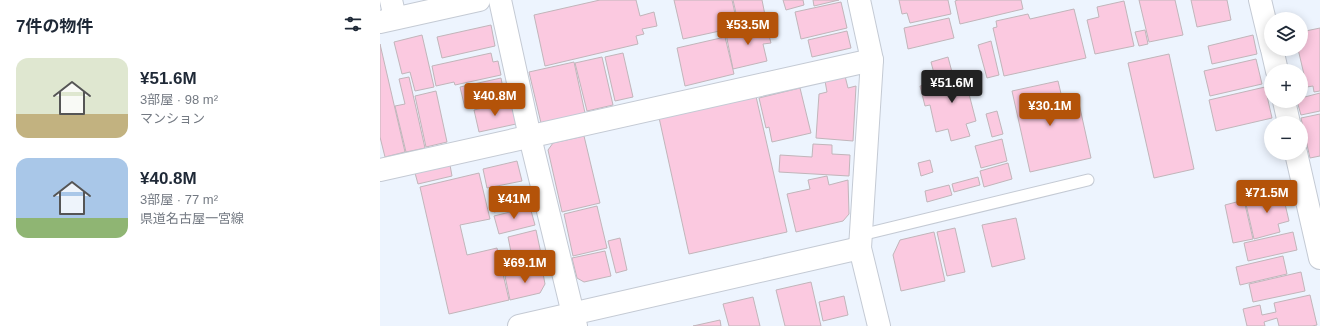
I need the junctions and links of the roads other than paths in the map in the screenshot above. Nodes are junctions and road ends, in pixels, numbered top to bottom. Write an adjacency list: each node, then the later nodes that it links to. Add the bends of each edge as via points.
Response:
1 (479, 0): 5 (street)
2 (500, 0): 8 (street)
3 (859, 0): 7 (street)
4 (1260, 0): 6 (street)
5 (389, 13)
6 (1264, 17)
7 (872, 60): 8 (street); 12 (street)
8 (530, 138): 10 (street); 14 (street)
9 (1298, 160): 13 (street)
10 (380, 170)
11 (1088, 180): 12 (lane)
12 (861, 242): 14 (street); 16 (street)
13 (1320, 258)
14 (575, 320): 15 (street)
15 (519, 326)
16 (879, 326)

